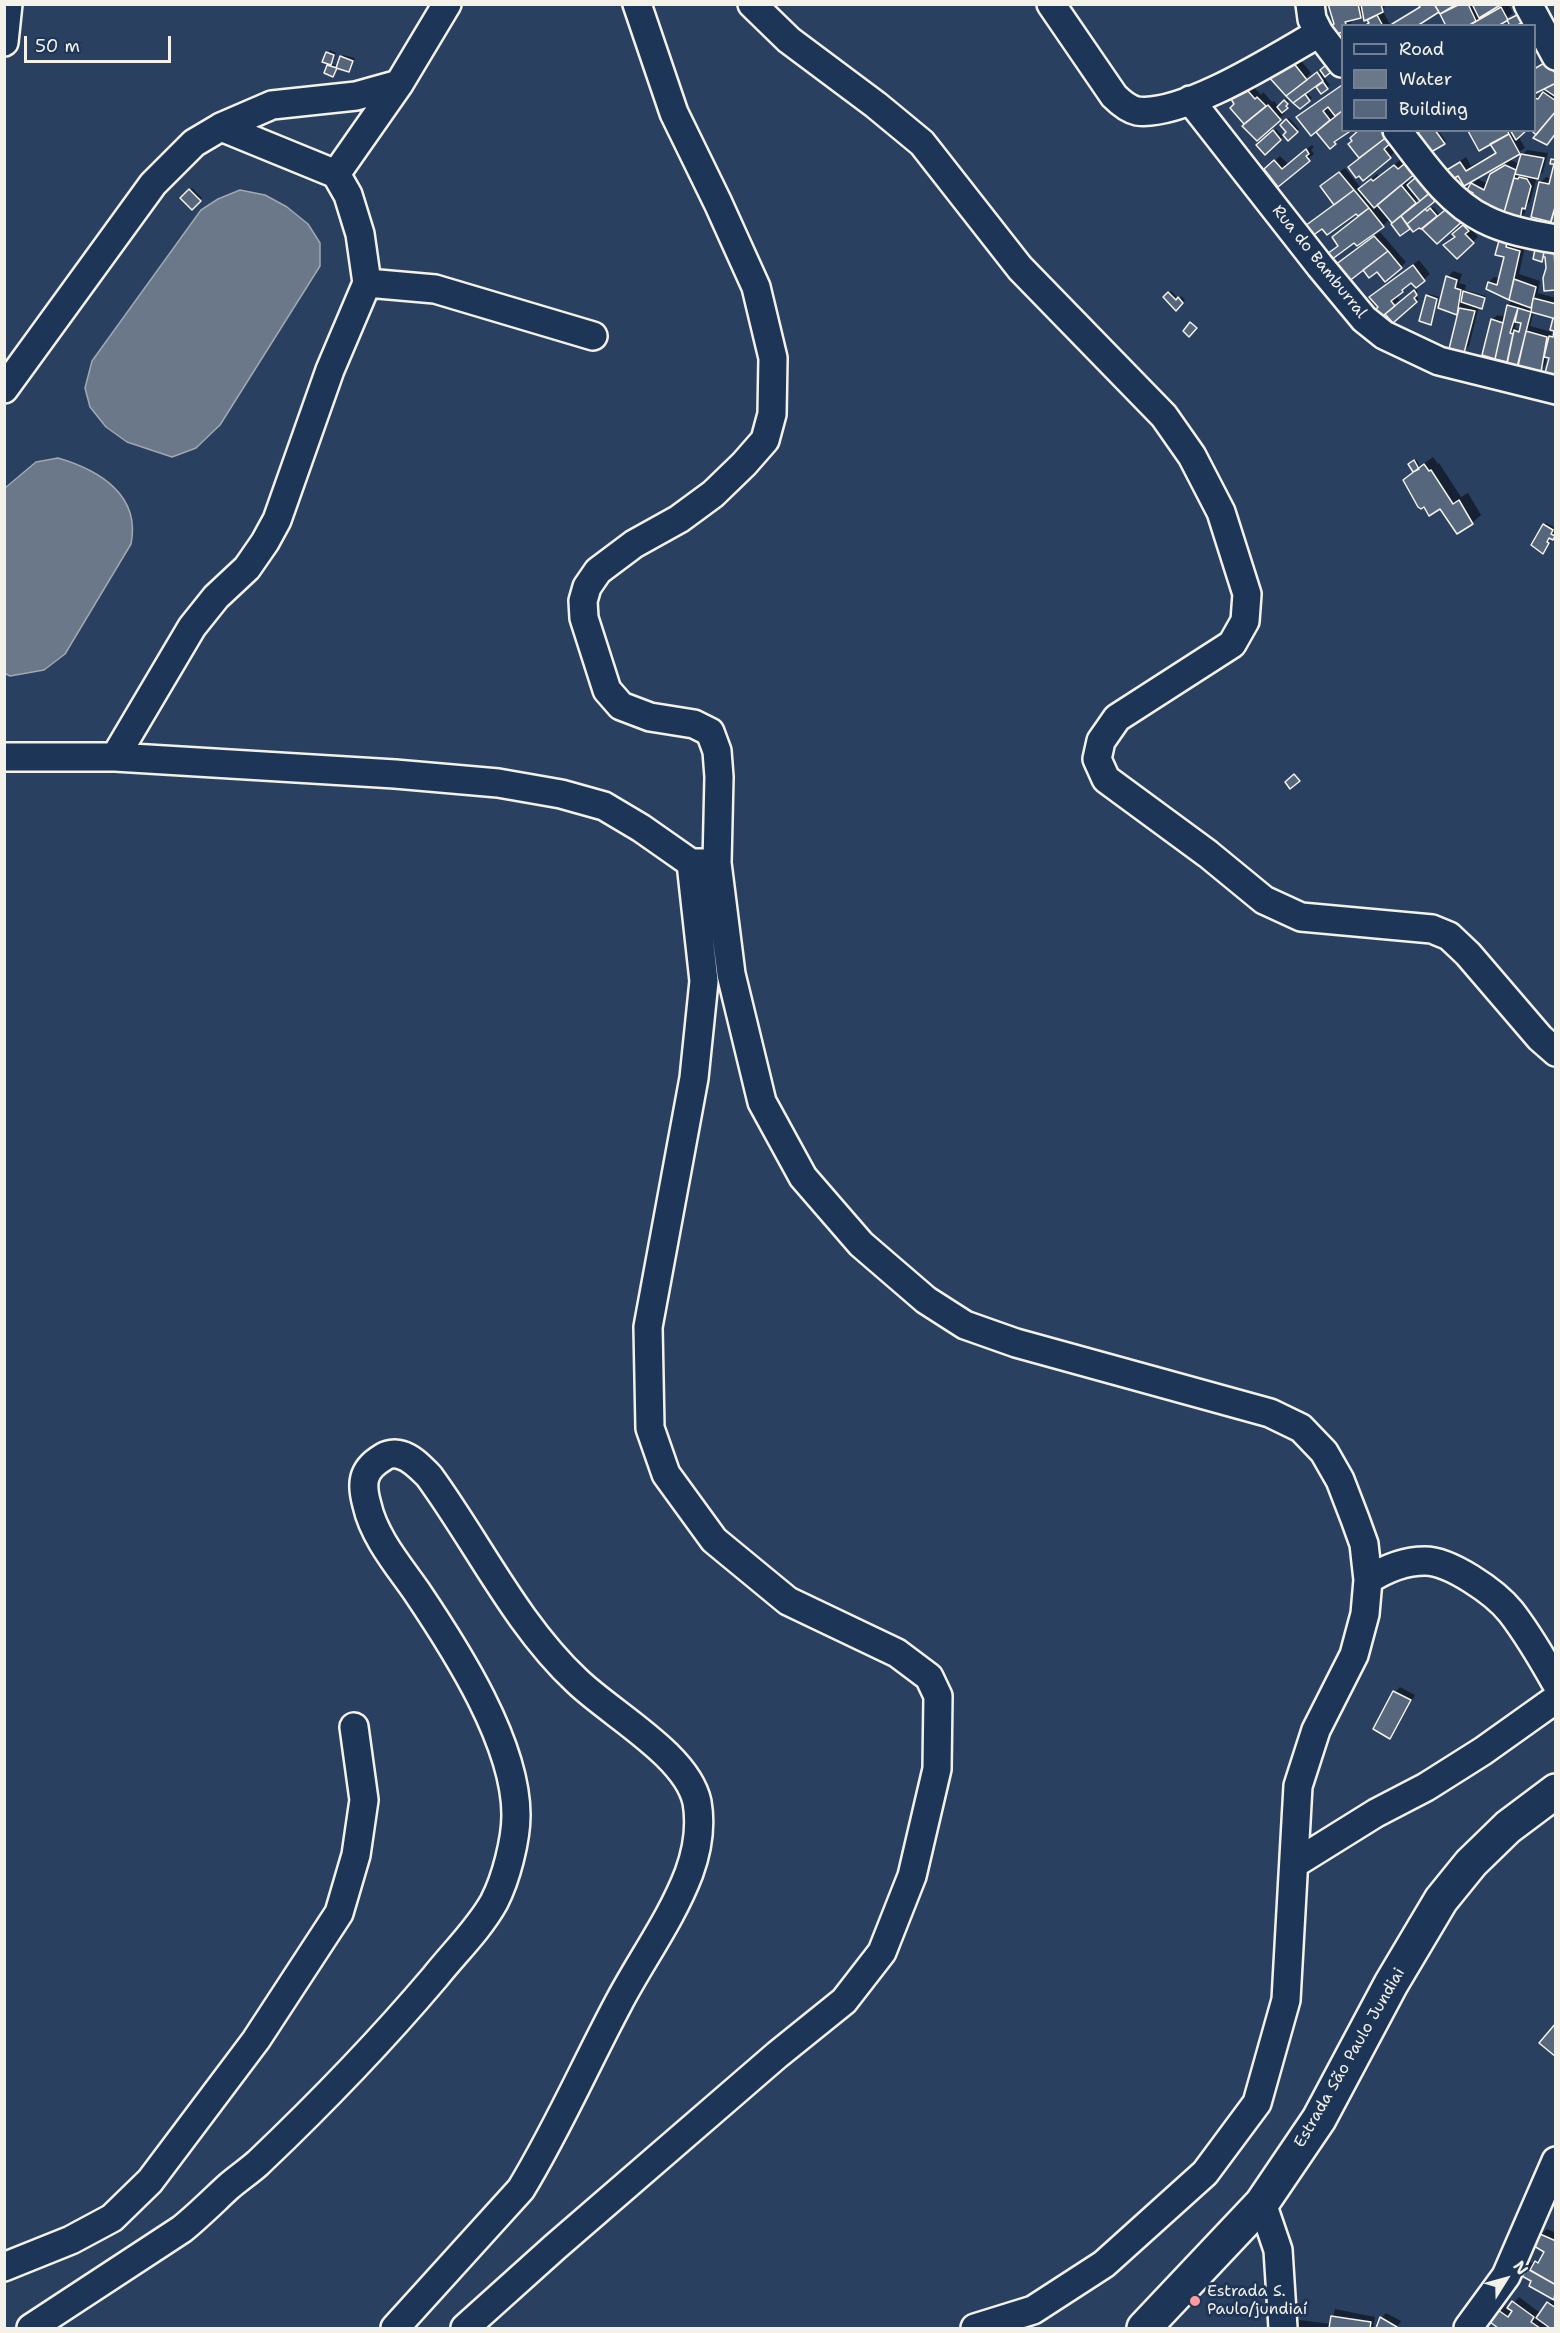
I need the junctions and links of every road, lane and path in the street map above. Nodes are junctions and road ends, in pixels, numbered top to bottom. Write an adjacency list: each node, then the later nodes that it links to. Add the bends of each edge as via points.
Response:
1 (8, 4): 9 (street)
2 (447, 4): 12 (street)
3 (637, 4): 24 (street, via 674,113 756,287 773,358 772,414 765,440 713,494 598,571 587,587 584,601 584,618 607,690 621,706 650,717 694,723 710,732 717,751 719,777)
4 (752, 4): 25 (street, via 789,40 922,143 1020,268 1164,416 1192,456 1221,512 1247,594 1245,621 1232,644 1116,718 1101,741 1097,759 1106,779 1264,900 1300,917 1432,929 1449,936 1539,1038)
5 (1051, 4): 13 (street, via 1114,96 1125,106 1135,111 1152,111)
6 (1310, 4): 8 (street)
7 (1528, 4): 10 (street)
8 (1318, 33): 11 (street); 13 (street, via 1242,78)
9 (4, 42)
10 (1556, 56)
11 (1341, 62)
12 (399, 84): 14 (street, via 356,96 272,105); 16 (street)
13 (1190, 100): 21 (street, Rua do Bamburral, via 1364,319 1384,335 1439,361)
14 (221, 128): 16 (street); 20 (street, via 194,143 153,183)
15 (1399, 132): 17 (street, via 1457,201 1475,214 1496,225)
16 (336, 174): 18 (street, via 348,195 360,234)
17 (1556, 238)
18 (367, 283): 19 (street, via 435,289); 23 (street, via 330,370 277,520 247,568 192,627)
19 (593, 336)
20 (4, 389)
21 (1556, 390)
22 (4, 757): 23 (street)
23 (115, 757): 24 (street, via 395,774 498,783 561,794 604,806)
24 (704, 863): 26 (street, via 762,1102 803,1177 861,1244 926,1300 965,1325 1270,1413 1301,1428 1324,1452 1340,1480 1364,1544); 37 (street, via 704,981 694,1078 648,1327 650,1428 666,1474 714,1540 788,1601 897,1653 929,1677 938,1696 937,1769 912,1876 882,1952 844,2001)
25 (1556, 1052)
26 (1368, 1580): 27 (street, via 1404,1563 1426,1560 1465,1574 1509,1610); 31 (street, via 1365,1614 1354,1655 1316,1730 1298,1786)
27 (1556, 1683)
28 (1556, 1699): 31 (street, via 1483,1751)
29 (354, 1727): 34 (street, via 364,1800 356,1855 339,1913 256,2040 150,2181 112,2218 71,2240)
30 (1556, 1791): 33 (main road, Estrada São Paulo Jundiai, via 1508,1827 1470,1863 1442,1900 1391,1984 1319,2119)
31 (1294, 1864): 38 (street, via 1286,2000 1257,2103 1205,2173 1104,2264 1033,2310)
32 (1556, 2161): 41 (street, via 1506,2276)
33 (1262, 2203): 39 (main road, Estrada São Paulo Jundiai); 40 (street, via 1278,2250)
34 (4, 2267)
35 (31, 2328): 36 (street, via 182,2229 257,2164 380,2039 468,1938 495,1900 515,1838 515,1787 477,1693 377,1531 367,1506 366,1472 386,1455 399,1454 429,1476 549,1653 599,1702 675,1764 693,1791 698,1822 694,1854 674,1909 618,2004 531,2173 521,2189)
36 (395, 2328)
37 (465, 2328)
38 (975, 2328)
39 (1144, 2328)
40 (1283, 2328)
41 (1468, 2328)

